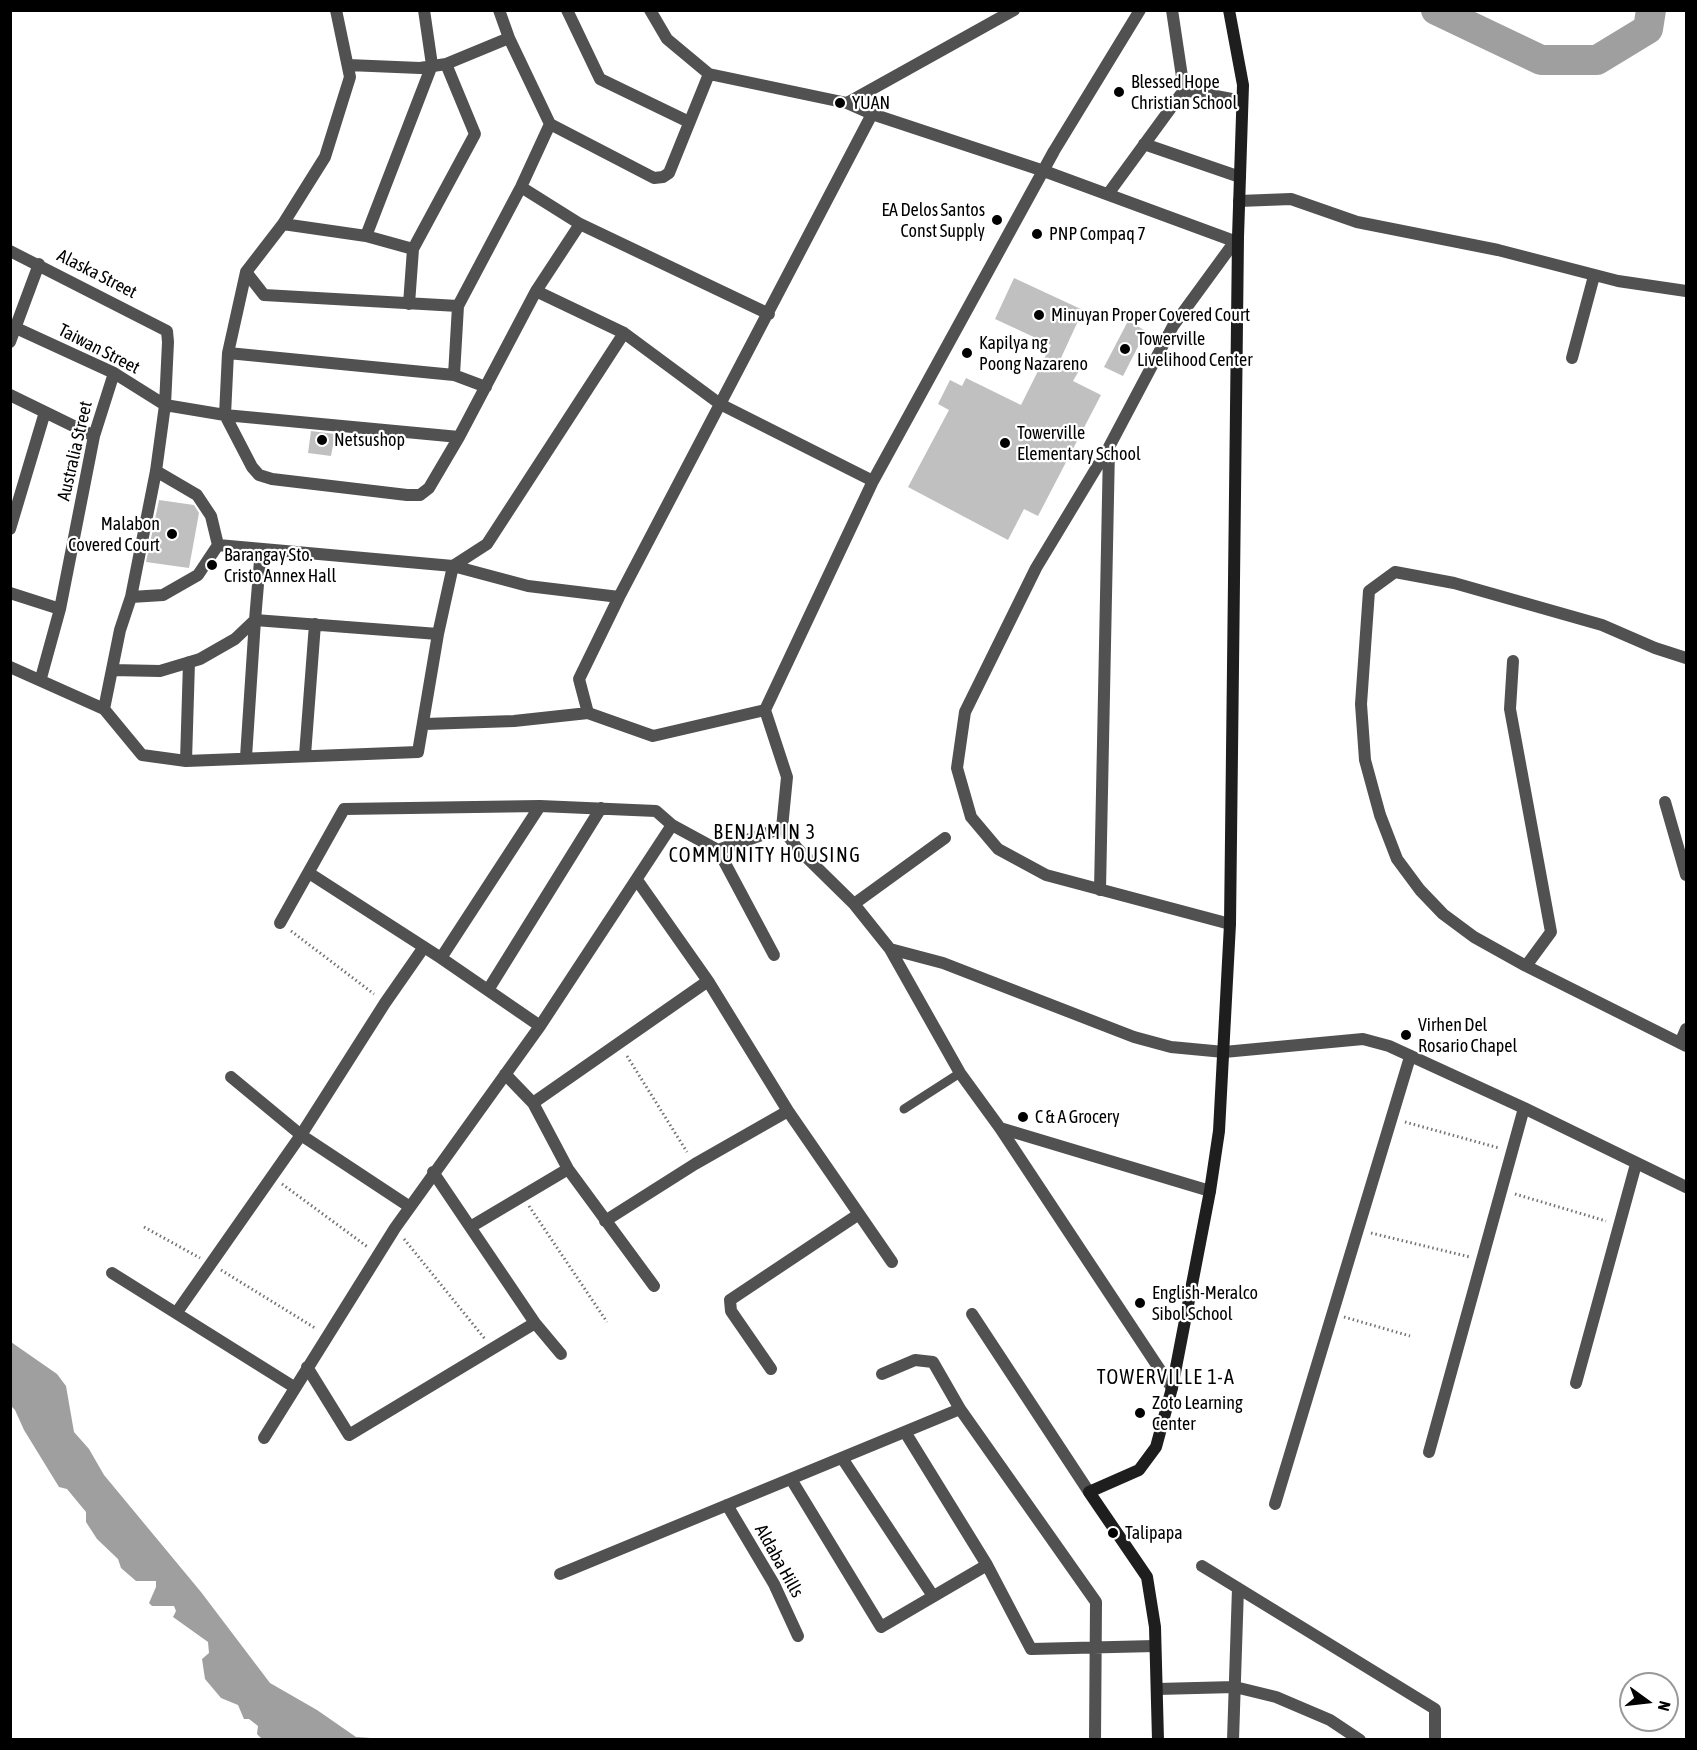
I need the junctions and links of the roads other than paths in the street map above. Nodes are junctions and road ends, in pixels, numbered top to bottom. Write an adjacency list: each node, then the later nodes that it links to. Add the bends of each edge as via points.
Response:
1 (336, 10): 12 (street)
2 (424, 10): 13 (street)
3 (499, 10): 10 (street)
4 (567, 10): 19 (street, via 600,79)
5 (650, 10): 14 (street, via 667,39)
6 (1014, 10): 17 (street)
7 (1140, 10): 22 (street)
8 (1172, 10): 15 (street)
9 (1229, 10): 16 (street, via 1243,85)
10 (509, 38): 11 (street); 20 (street)
11 (446, 64): 13 (street); 31 (street, via 475,134)
12 (348, 65): 13 (street); 27 (street, via 350,77 325,157)
13 (432, 65): 29 (street)
14 (709, 74): 17 (street); 19 (street)
15 (1184, 90): 16 (street); 21 (street)
16 (1242, 101): 23 (street)
17 (847, 103): 18 (street)
18 (872, 114): 22 (street); 40 (street)
19 (688, 122): 20 (street, via 669,173 654,178)
20 (550, 124): 24 (street)
21 (1144, 144): 23 (street); 25 (street)
22 (1044, 171): 25 (street); 58 (street)
23 (1240, 177): 26 (street)
24 (521, 187): 28 (street); 39 (street)
25 (1108, 194): 30 (street)
26 (1239, 201): 30 (street); 35 (street, via 1291,199 1357,222 1498,250)
27 (283, 224): 29 (street); 34 (street)
28 (580, 224): 36 (street); 40 (street)
29 (366, 237): 31 (street)
30 (1236, 239): 56 (street, via 1173,326); 96 (street)
31 (413, 249): 38 (street)
32 (10, 250): 33 (street, Alaska Street)
33 (39, 264): 41 (street); 51 (street, Alaska Street, via 166,331)
34 (246, 272): 38 (street, via 264,295); 44 (street)
35 (1594, 276): 37 (street); 45 (street)
36 (536, 291): 42 (street); 48 (street)
37 (1686, 291)
38 (409, 304): 39 (street)
39 (458, 306): 47 (street)
40 (769, 314): 50 (street)
41 (16, 328): 43 (street); 46 (street, Taiwan Street)
42 (624, 333): 50 (street); 62 (street, via 487,544)
43 (10, 342)
44 (228, 353): 47 (street); 53 (street)
45 (1572, 358)
46 (114, 373): 51 (street, Taiwan Street); 54 (street, Australia Street)
47 (454, 375): 48 (street)
48 (486, 387): 55 (street)
49 (10, 395): 52 (street)
50 (720, 404): 58 (street); 65 (street)
51 (165, 405): 53 (street); 57 (street)
52 (45, 412): 54 (street); 59 (street)
53 (225, 416): 55 (street); 55 (street, via 259,475 407,495 420,495 429,488)
54 (94, 436): 66 (street, Australia Street)
55 (459, 437)
56 (1109, 447): 93 (street); 93 (street, via 1036,568 965,712 957,768 971,817 998,849 1046,875)
57 (156, 471): 60 (street, via 197,495 211,516); 64 (street)
58 (873, 481): 77 (street)
59 (10, 529)
60 (218, 545): 61 (street); 64 (street, via 198,575 163,595)
61 (261, 549): 62 (street); 67 (street)
62 (453, 566): 65 (street, via 528,586); 69 (street)
63 (10, 593): 66 (street)
64 (131, 597): 74 (street)
65 (619, 597): 78 (street, via 579,679)
66 (60, 609): 75 (street, Australia Street)
67 (255, 620): 68 (street); 72 (street, via 235,639); 81 (street)
68 (315, 624): 69 (street); 80 (street)
69 (438, 634): 79 (street)
70 (1686, 658): 101 (street, via 1602,625 1454,583 1395,572 1369,591 1361,704 1365,760 1396,859 1443,914 1474,937)
71 (1513, 661): 101 (street, via 1510,709 1551,932)
72 (189, 662): 74 (street, via 160,671); 82 (street)
73 (10, 667): 75 (street)
74 (112, 670): 76 (street)
75 (41, 678): 76 (street)
76 (104, 708): 82 (street, via 142,755)
77 (765, 710): 78 (street, via 653,736); 87 (street, via 787,777)
78 (588, 713): 79 (street, via 514,721)
79 (425, 723): 80 (street, via 418,752)
80 (305, 755): 81 (street)
81 (246, 757): 82 (street)
82 (186, 761)
83 (1665, 802): 91 (street)
84 (540, 806): 85 (street); 90 (street, via 344,809); 100 (street)
85 (601, 808): 86 (street, via 656,811); 103 (street)
86 (672, 825): 89 (street); 92 (street)
87 (782, 828): 89 (street); 94 (street)
88 (945, 838): 94 (street)
89 (718, 850): 99 (street)
90 (309, 873): 95 (street); 97 (street)
91 (1686, 875)
92 (637, 880): 102 (street); 104 (street)
93 (1100, 890): 96 (street)
94 (854, 904): 98 (street)
95 (280, 923)
96 (1230, 924): 107 (street)
97 (424, 947): 100 (street); 117 (street)
98 (890, 949): 107 (street, via 943,963 1134,1037 1171,1047); 109 (street)
99 (774, 956)
100 (441, 958): 103 (street)
101 (1526, 966): 106 (street)
102 (708, 981): 112 (street); 115 (street)
103 (488, 990): 104 (street)
104 (540, 1026): 110 (street)
105 (1686, 1029): 106 (street)
106 (1683, 1044)
107 (1224, 1052): 108 (street, via 1363,1039); 122 (street)
108 (1410, 1057): 113 (street); 147 (street)
109 (960, 1073): 114 (lane); 116 (street)
110 (505, 1074): 112 (street); 120 (street)
111 (231, 1077): 117 (street)
112 (533, 1103): 119 (street)
113 (1524, 1108): 118 (street); 143 (street)
114 (904, 1109)
115 (788, 1111): 124 (street); 125 (street)
116 (1000, 1128): 122 (street); 139 (street)
117 (301, 1135): 123 (street); 130 (street)
118 (1636, 1164): 121 (street); 137 (street)
119 (568, 1168): 125 (street); 126 (street)
120 (433, 1173): 123 (street); 126 (street)
121 (1686, 1187)
122 (1210, 1191): 139 (street)
123 (410, 1207): 134 (street)
124 (859, 1214): 127 (street); 135 (street, via 730,1300 731,1311)
125 (605, 1221): 129 (street)
126 (472, 1226): 132 (street)
127 (892, 1262)
128 (112, 1273): 130 (street)
129 (654, 1286)
130 (177, 1312): 138 (street)
131 (972, 1314): 146 (street)
132 (535, 1323): 133 (street); 134 (street, via 349,1435)
133 (561, 1354)
134 (307, 1367): 138 (street)
135 (771, 1369)
136 (882, 1374): 140 (street, via 915,1360 933,1362)
137 (1576, 1383)
138 (294, 1387): 142 (street)
139 (1172, 1388): 146 (street, via 1156,1447 1139,1470)
140 (960, 1409): 141 (street); 156 (street, via 1096,1602)
141 (905, 1432): 144 (street); 149 (street)
142 (264, 1438)
143 (1429, 1452)
144 (842, 1458): 145 (street); 153 (street)
145 (791, 1479): 148 (street); 153 (street, via 881,1627)
146 (1089, 1492): 155 (street, via 1146,1577)
147 (1275, 1504)
148 (727, 1505): 151 (street); 154 (street, Aldaba Hills, via 774,1584)
149 (987, 1565): 153 (street); 156 (street, via 1031,1649)
150 (1202, 1566): 152 (street)
151 (560, 1574)
152 (1238, 1588): 157 (street); 163 (street, via 1435,1709)
153 (933, 1596)
154 (798, 1636)
155 (1155, 1646): 156 (street); 158 (street)
156 (1096, 1648): 159 (street)
157 (1235, 1687): 158 (street); 161 (street); 162 (street, via 1330,1720)
158 (1157, 1689): 160 (street)
159 (1095, 1740)
160 (1158, 1740)
161 (1233, 1740)
162 (1360, 1740)
163 (1435, 1740)

